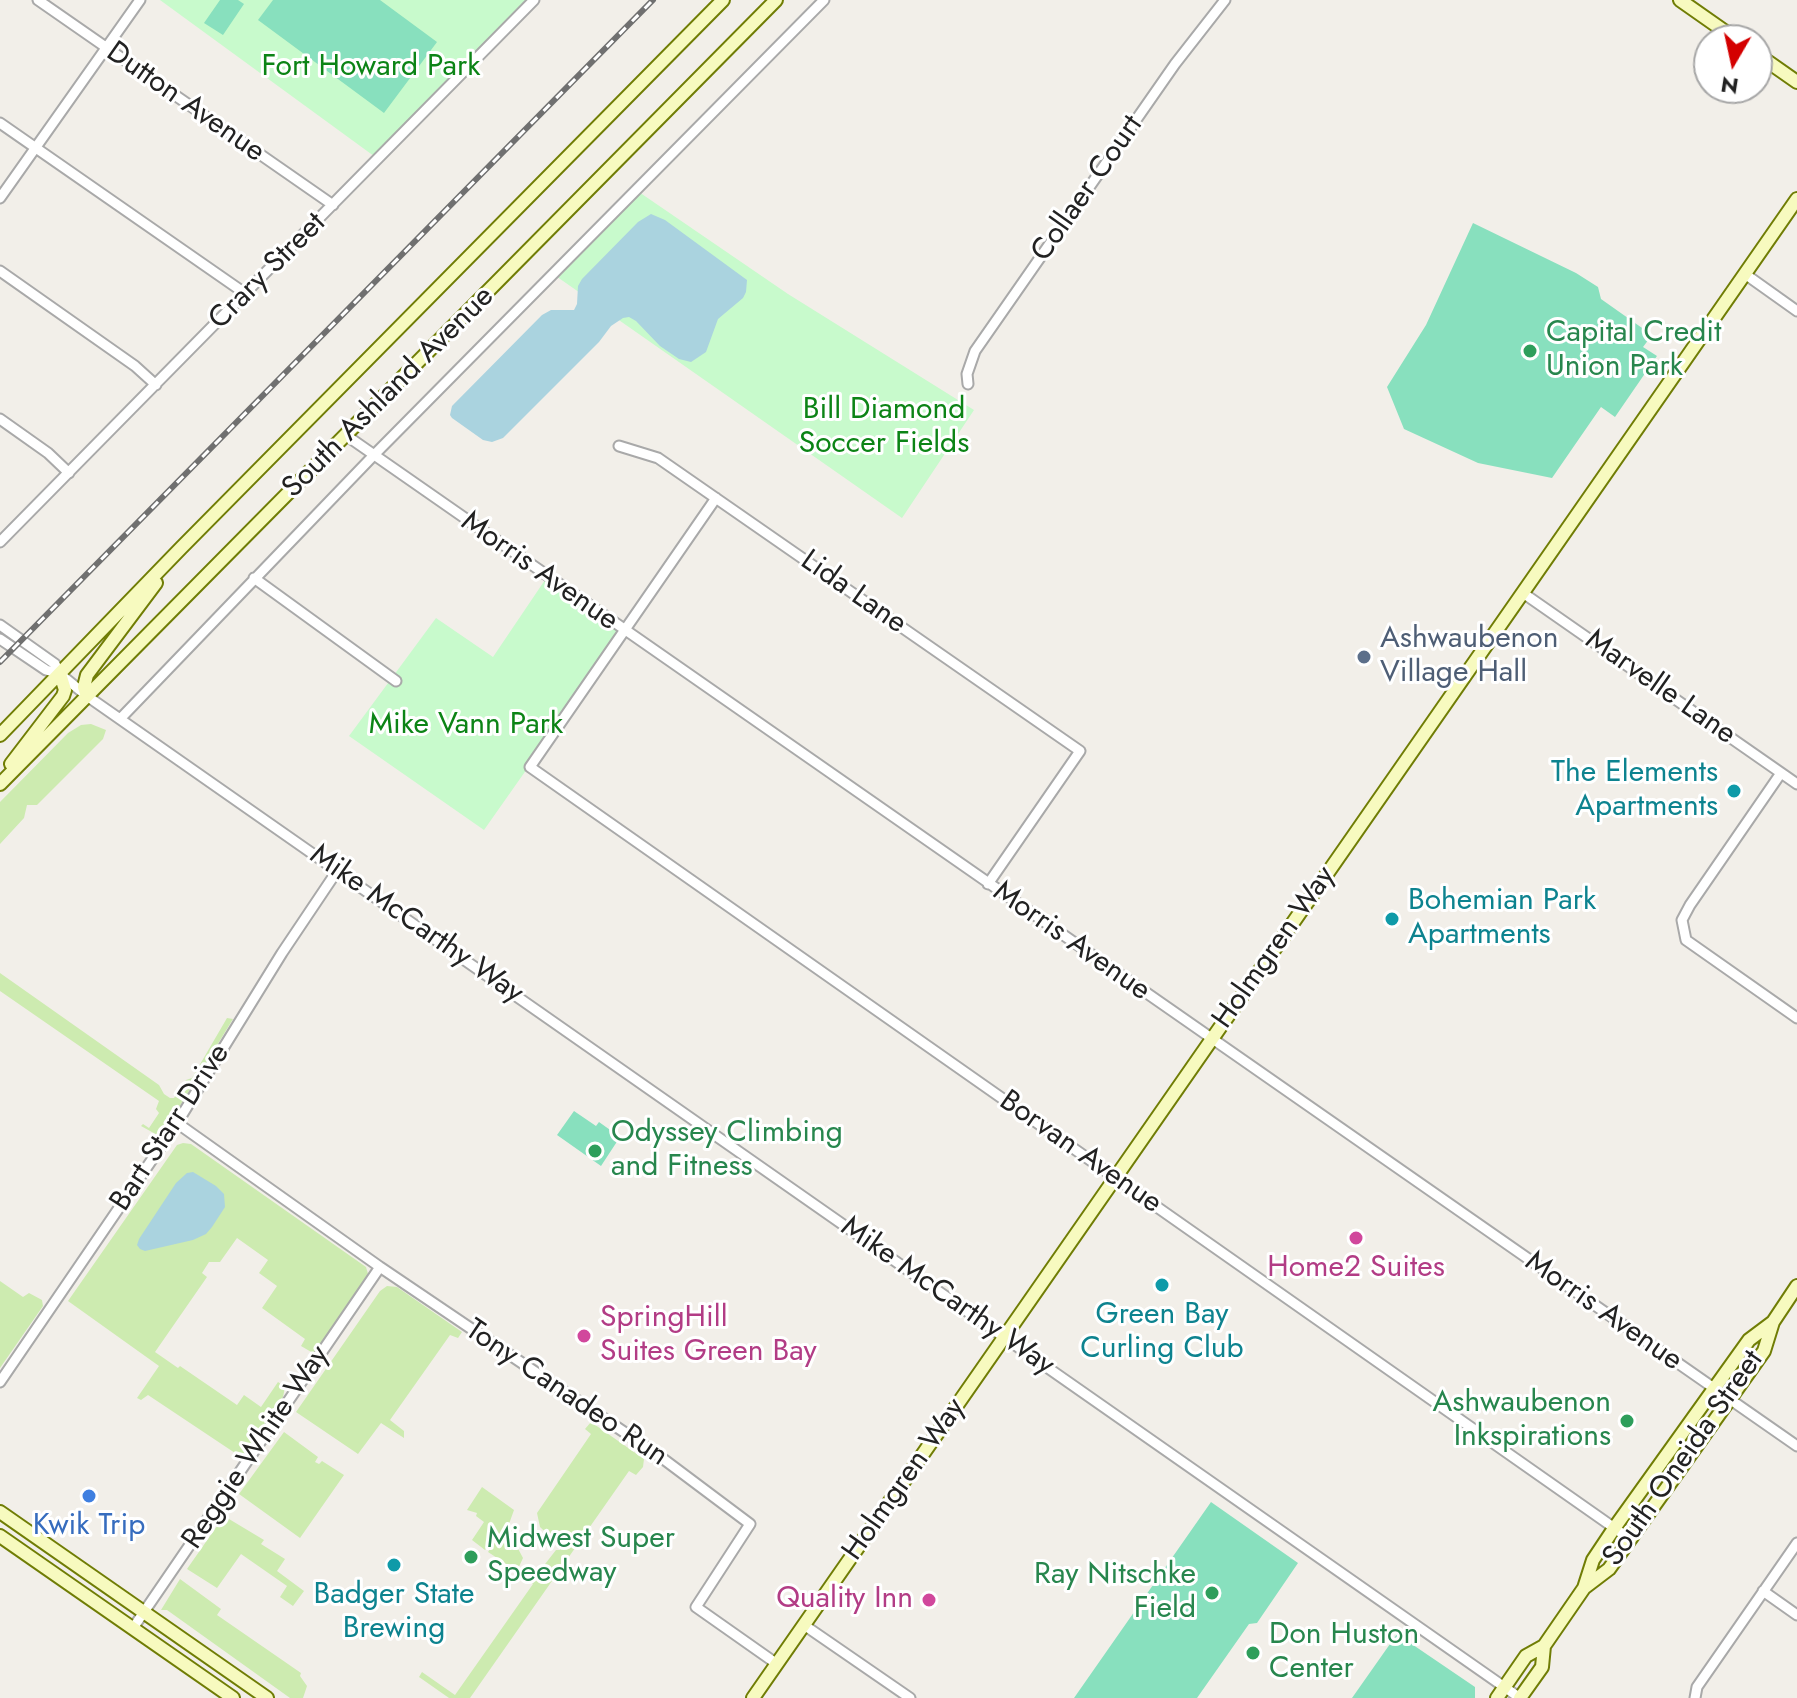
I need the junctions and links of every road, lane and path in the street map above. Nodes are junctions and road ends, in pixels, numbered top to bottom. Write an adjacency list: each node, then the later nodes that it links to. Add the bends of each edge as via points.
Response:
1 (38, 0): 10 (street, Dutton Avenue)
2 (140, 0): 10 (street)
3 (534, 0): 17 (street, Crary Street)
4 (723, 0): 31 (main road, South Ashland Avenue)
5 (776, 0): 25 (main road, South Ashland Avenue)
6 (824, 0): 27 (street)
7 (1225, 0): 22 (street, Collaer Court, via 975,351)
8 (1680, 0): 9 (main road)
9 (1714, 24)
10 (105, 47): 14 (street); 17 (street, Dutton Avenue)
11 (1773, 65): 12 (main road)
12 (1797, 82)
13 (0, 123): 14 (street)
14 (36, 147): 15 (street); 20 (street)
15 (0, 198)
16 (1797, 199): 19 (main road, Holmgren Way)
17 (333, 205): 20 (street, Crary Street)
18 (0, 271): 23 (street)
19 (1745, 274): 21 (street); 33 (main road, Holmgren Way)
20 (246, 294): 23 (street, Crary Street)
21 (1797, 311)
22 (968, 384)
23 (156, 385): 28 (street, Crary Street)
24 (0, 419): 28 (street)
25 (347, 436): 27 (street, Morris Avenue); 39 (main road, South Ashland Avenue)
26 (619, 446): 29 (street, Lida Lane, via 658,458)
27 (373, 456): 32 (street); 35 (street, Morris Avenue)
28 (69, 473): 30 (street, Crary Street)
29 (716, 498): 35 (street); 47 (street, Lida Lane, via 1080,751)
30 (0, 542)
31 (181, 548): 37 (main road, South Ashland Avenue); 39 (main road, via 87,675)
32 (254, 578): 38 (street); 40 (street)
33 (1523, 593): 42 (street, Marvelle Lane); 49 (main road, Holmgren Way)
34 (0, 625): 37 (street, via 55,664)
35 (624, 631): 47 (street, Morris Avenue); 51 (street, Borvan Avenue, via 530,767)
36 (0, 639): 37 (street)
37 (60, 674): 39 (street, Mike McCarthy Way); 41 (main road, South Ashland Avenue); 43 (main road, via 63,696)
38 (396, 681)
39 (87, 696): 40 (street, Mike McCarthy Way); 44 (main road, South Ashland Avenue)
40 (120, 719): 46 (street, Mike McCarthy Way)
41 (0, 735)
42 (1781, 773): 45 (street, Marvelle Lane); 48 (street, via 1682,920 1686,940)
43 (0, 777)
44 (0, 784)
45 (1797, 784)
46 (337, 871): 50 (street, Bart Starr Drive); 55 (street, Mike McCarthy Way)
47 (988, 884): 49 (street, Morris Avenue)
48 (1797, 1018)
49 (1212, 1039): 51 (main road, Holmgren Way); 57 (street, Morris Avenue)
50 (177, 1123): 52 (street, Tony Canadeo Run); 56 (street, Bart Starr Drive)
51 (1116, 1177): 55 (main road, Holmgren Way); 61 (street, Borvan Avenue)
52 (380, 1267): 67 (street, Reggie White Way); 72 (street, Tony Canadeo Run, via 658,1455 750,1524 696,1607)
53 (1797, 1286): 54 (main road, South Oneida Street)
54 (1773, 1322): 57 (main road, South Oneida Street, via 1749,1340); 58 (main road, South Oneida Street, via 1764,1351)
55 (1004, 1337): 69 (main road, Holmgren Way); 73 (street, Mike McCarthy Way)
56 (0, 1382)
57 (1714, 1388): 58 (street, Morris Avenue); 61 (main road, South Oneida Street)
58 (1729, 1399): 59 (street, Morris Avenue); 63 (main road, South Oneida Street)
59 (1797, 1446)
60 (6, 1516): 62 (street); 67 (main road)
61 (1615, 1527): 63 (street, Borvan Avenue); 65 (main road, South Oneida Street, via 1593,1560)
62 (0, 1536): 70 (main road)
63 (1630, 1539): 65 (main road, South Oneida Street, via 1609,1569)
64 (1797, 1543): 66 (street)
65 (1584, 1588): 71 (main road, South Oneida Street)
66 (1763, 1591): 68 (street); 79 (street, via 1697,1687)
67 (144, 1612): 70 (street, Reggie White Way); 75 (main road)
68 (1797, 1615)
69 (804, 1625): 72 (main road, Holmgren Way); 77 (street)
70 (133, 1628): 74 (main road)
71 (1544, 1646): 73 (main road, South Oneida Street, via 1526,1656); 78 (main road, South Oneida Street, via 1542,1667)
72 (777, 1664): 76 (main road, Holmgren Way)
73 (1501, 1692): 78 (street, Mike McCarthy Way)
74 (233, 1698)
75 (267, 1698)
76 (753, 1698)
77 (910, 1698)
78 (1520, 1698)
79 (1695, 1698)

